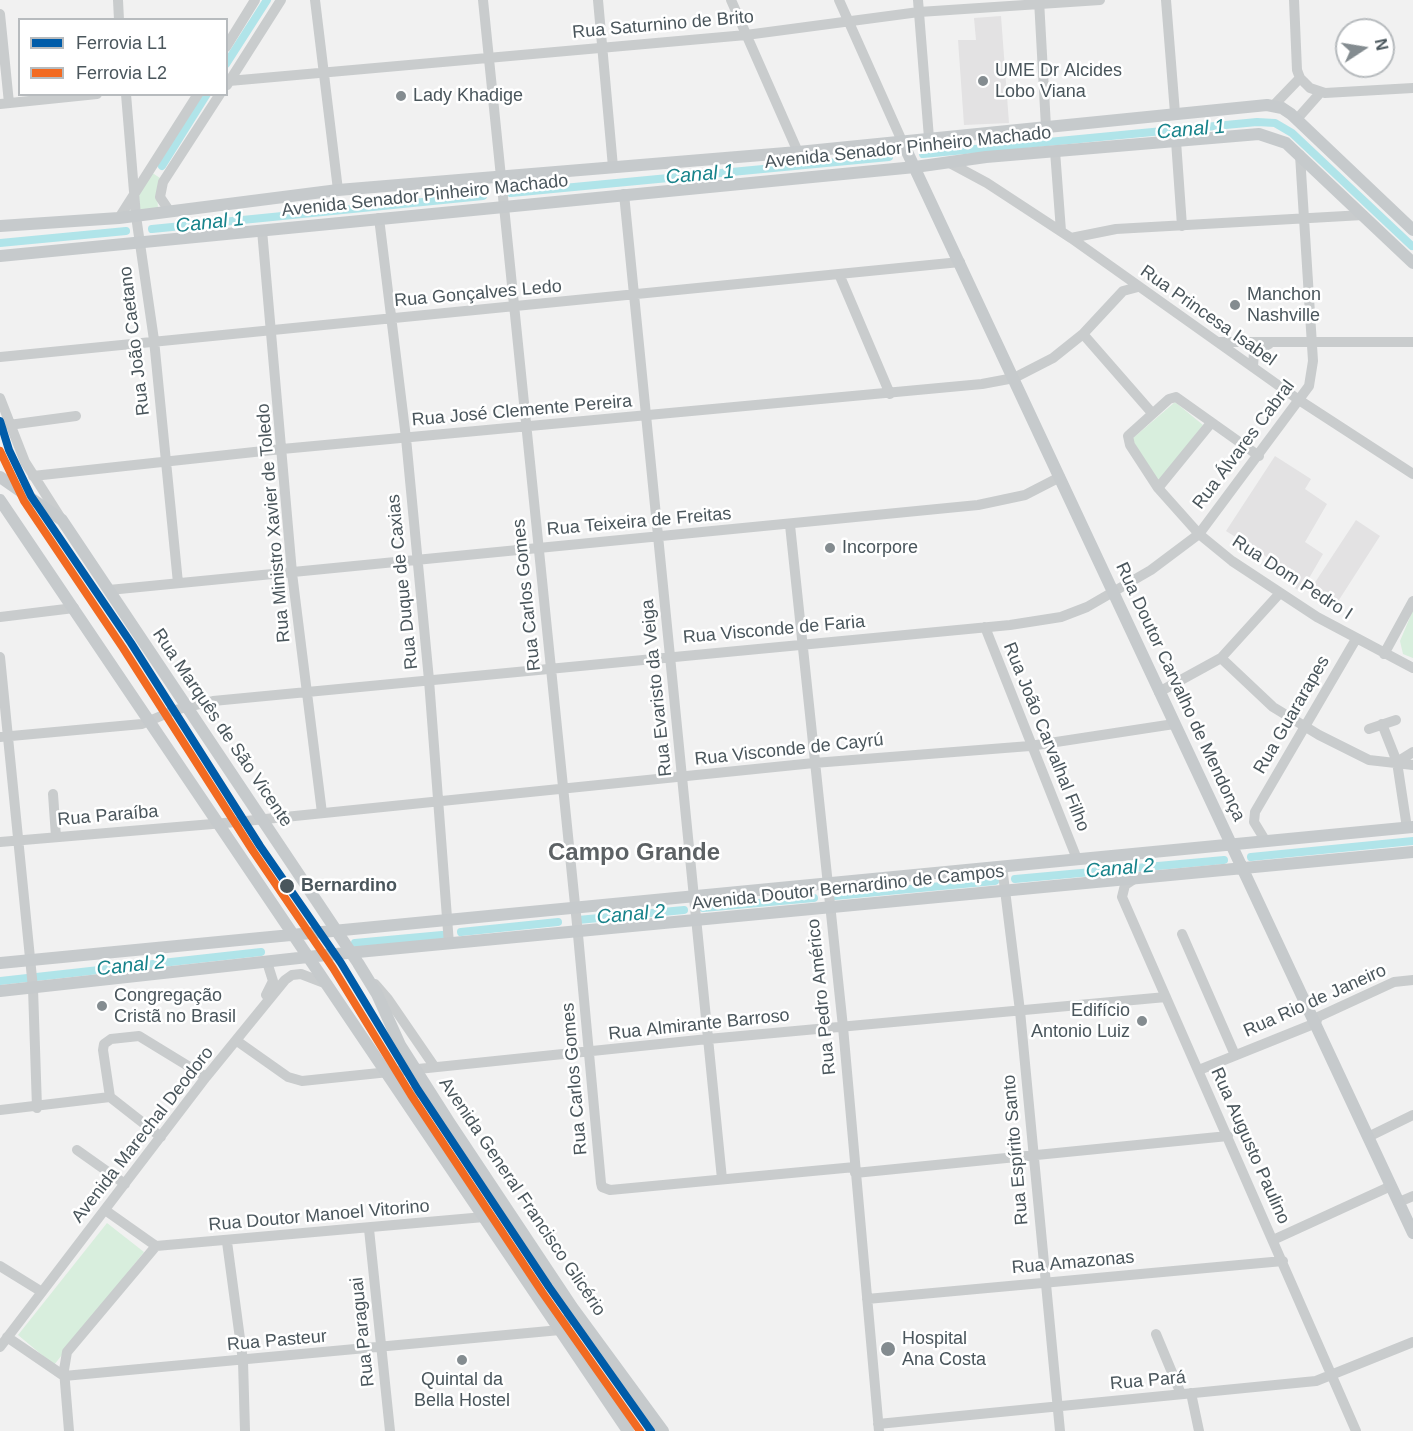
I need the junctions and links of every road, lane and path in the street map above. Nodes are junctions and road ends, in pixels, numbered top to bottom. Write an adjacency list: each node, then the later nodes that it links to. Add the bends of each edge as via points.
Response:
1 (118, 0): 15 (street)
2 (255, 0): 18 (street)
3 (281, 0): 23 (street)
4 (315, 0): 21 (street)
5 (483, 0): 20 (street, Rua Carlos Gomes)
6 (598, 0): 19 (street)
7 (731, 0): 17 (street)
8 (839, 0): 16 (street)
9 (1100, 0): 12 (street, Rua Saturnino de Brito)
10 (1166, 0): 32 (street)
11 (1294, 0): 22 (street)
12 (1039, 3): 13 (street, Rua Saturnino de Brito); 34 (street)
13 (918, 6): 16 (street, Rua Saturnino de Brito); 35 (street)
14 (0, 14): 30 (street)
15 (119, 18)
16 (849, 20): 17 (street, Rua Saturnino de Brito); 36 (street)
17 (746, 34): 19 (street, Rua Saturnino de Brito); 39 (street)
18 (228, 44)
19 (602, 48): 20 (street, Rua Saturnino de Brito); 44 (street)
20 (489, 58): 21 (street, Rua Saturnino de Brito); 48 (street, Rua Carlos Gomes)
21 (323, 73): 23 (street, Rua Saturnino de Brito); 50 (street)
22 (1300, 78): 25 (street); 31 (street)
23 (228, 83)
24 (1413, 88): 25 (street)
25 (1320, 93): 33 (street)
26 (76, 96): 30 (street)
27 (126, 96): 51 (street, Rua João Caetano)
28 (197, 96): 43 (street)
29 (219, 96): 46 (street)
30 (4, 103)
31 (1274, 105): 32 (main road, Avenida Senador Pinheiro Machado); 33 (main road)
32 (1175, 113): 34 (main road, Avenida Senador Pinheiro Machado)
33 (1297, 119): 63 (main road)
34 (1046, 127): 35 (main road, Avenida Senador Pinheiro Machado)
35 (929, 138): 36 (main road, Avenida Senador Pinheiro Machado)
36 (902, 141): 39 (main road, Avenida Senador Pinheiro Machado); 45 (main road, Rua Doutor Carvalho de Mendonça)
37 (1176, 141): 38 (main road, Avenida Senador Pinheiro Machado); 40 (main road, Avenida Senador Pinheiro Machado, via 1259,134 1277,138); 62 (street)
38 (1055, 151): 41 (main road, Avenida Senador Pinheiro Machado); 65 (street)
39 (798, 152): 44 (main road, Avenida Senador Pinheiro Machado)
40 (1300, 155): 47 (main road, Avenida Senador Pinheiro Machado); 53 (street, Rua Álvares Cabral)
41 (986, 157): 42 (main road, Avenida Senador Pinheiro Machado); 49 (street, via 976,168)
42 (948, 162): 45 (main road, Avenida Senador Pinheiro Machado); 49 (street, Rua Princesa Isabel)
43 (153, 163): 46 (street, via 157,174); 51 (street)
44 (613, 167): 48 (main road, Avenida Senador Pinheiro Machado)
45 (915, 167): 52 (main road, Avenida Senador Pinheiro Machado); 69 (main road, Rua Doutor Carvalho de Mendonça)
46 (167, 174): 55 (street, via 160,197)
47 (1323, 177): 53 (street, via 1309,186); 56 (main road, Avenida Senador Pinheiro Machado)
48 (501, 181): 50 (main road, Avenida Senador Pinheiro Machado); 54 (street, Rua Carlos Gomes)
49 (987, 183): 65 (street, Rua Princesa Isabel)
50 (338, 190): 55 (main road, Avenida Senador Pinheiro Machado)
51 (134, 191): 57 (street); 58 (street, Rua João Caetano)
52 (624, 194): 54 (main road, Avenida Senador Pinheiro Machado); 75 (street, Rua Evaristo da Veiga)
53 (1304, 198): 60 (street, Rua Álvares Cabral)
54 (504, 204): 59 (main road, Avenida Senador Pinheiro Machado); 76 (street, Rua Carlos Gomes)
55 (170, 212): 58 (main road, Avenida Senador Pinheiro Machado)
56 (1363, 215): 60 (street); 70 (main road, Avenida Senador Pinheiro Machado)
57 (119, 218): 58 (main road, Avenida Senador Pinheiro Machado); 61 (main road, Avenida Senador Pinheiro Machado)
58 (136, 218): 67 (street, Rua João Caetano)
59 (379, 218): 64 (main road, Avenida Senador Pinheiro Machado); 77 (street, Rua Duque de Caxias)
60 (1305, 220): 62 (street); 84 (street, Rua Álvares Cabral)
61 (0, 226)
62 (1182, 226): 66 (street, via 1104,230)
63 (1411, 226)
64 (262, 230): 67 (main road, Avenida Senador Pinheiro Machado); 78 (street, Rua Ministro Xavier de Toledo)
65 (1060, 231): 66 (street, Rua Princesa Isabel)
66 (1071, 238): 72 (street, Rua Princesa Isabel)
67 (139, 240): 68 (main road, Avenida Senador Pinheiro Machado); 80 (street, Rua João Caetano)
68 (0, 256)
69 (960, 262): 71 (street, Rua Gonçalves Ledo); 87 (main road, Rua Doutor Carvalho de Mendonça)
70 (1413, 263)
71 (839, 274): 75 (street, Rua Gonçalves Ledo); 88 (street)
72 (1120, 275): 73 (street, Rua Princesa Isabel); 74 (street)
73 (1138, 287): 74 (street); 81 (street, Rua Princesa Isabel)
74 (1123, 291): 79 (street)
75 (634, 295): 76 (street, Rua Gonçalves Ledo); 93 (street, Rua Evaristo da Veiga)
76 (514, 307): 77 (street, Rua Gonçalves Ledo); 96 (street, Rua Carlos Gomes)
77 (391, 319): 78 (street, Rua Gonçalves Ledo); 97 (street, Rua Duque de Caxias)
78 (273, 329): 80 (street, Rua Gonçalves Ledo); 98 (street, Rua Ministro Xavier de Toledo)
79 (1083, 334): 87 (street, via 1053,357); 91 (street)
80 (154, 340): 85 (street, Rua Gonçalves Ledo); 100 (street, Rua João Caetano)
81 (1218, 342): 82 (street); 86 (street, Rua Princesa Isabel)
82 (1272, 342): 84 (street); 86 (street, via 1254,352)
83 (1413, 342): 84 (street)
84 (1312, 343): 90 (street, Rua Álvares Cabral, via 1311,379)
85 (0, 357)
86 (1253, 367): 90 (street, Rua Princesa Isabel)
87 (1014, 378): 88 (street, Rua José Clemente Pereira); 104 (main road, Rua Doutor Carvalho de Mendonça)
88 (890, 394): 93 (street, Rua José Clemente Pereira)
89 (0, 398): 95 (street, Rua Marquês de São Vicente)
90 (1299, 400): 99 (street, Rua Álvares Cabral); 101 (street, Rua Princesa Isabel)
91 (1152, 413): 94 (street, Rua Dom Pedro I, via 1176,397); 105 (street, Rua Dom Pedro I, via 1129,432 1128,440)
92 (76, 416): 95 (street)
93 (646, 416): 96 (street, Rua José Clemente Pereira); 110 (street, Rua Evaristo da Veiga)
94 (1211, 423): 99 (street); 105 (street)
95 (9, 425): 102 (street, Rua Marquês de São Vicente)
96 (526, 426): 97 (street, Rua José Clemente Pereira); 111 (street, Rua Carlos Gomes)
97 (406, 438): 98 (street, Rua José Clemente Pereira); 112 (street, Rua Duque de Caxias)
98 (282, 449): 100 (street, Rua José Clemente Pereira); 113 (street, Rua Ministro Xavier de Toledo)
99 (1259, 456): 109 (street, Rua Álvares Cabral)
100 (165, 463): 102 (street, Rua José Clemente Pereira); 114 (street, Rua João Caetano)
101 (1413, 474)
102 (33, 476): 107 (street, Rua Marquês de São Vicente)
103 (0, 477): 107 (main road)
104 (1060, 477): 108 (street, Rua Teixeira de Freitas, via 1003,501); 116 (main road, Rua Doutor Carvalho de Mendonça)
105 (1158, 488): 109 (street, Rua Dom Pedro I)
106 (0, 500): 119 (main road)
107 (62, 520): 115 (main road, Rua Marquês de São Vicente)
108 (790, 525): 110 (street, Rua Teixeira de Freitas); 123 (street, Rua Pedro Américo)
109 (1199, 534): 116 (street, Rua Álvares Cabral); 117 (street, Rua Dom Pedro I)
110 (658, 538): 111 (street, Rua Teixeira de Freitas); 126 (street, Rua Evaristo da Veiga)
111 (539, 548): 112 (street, Rua Teixeira de Freitas); 128 (street, Rua Carlos Gomes)
112 (416, 560): 113 (street, Rua Teixeira de Freitas); 130 (street, Rua Duque de Caxias)
113 (292, 573): 114 (street, Rua Teixeira de Freitas); 131 (street, Rua Ministro Xavier de Toledo)
114 (178, 583): 115 (street, Rua Teixeira de Freitas)
115 (109, 590): 133 (main road, Rua Marquês de São Vicente)
116 (1113, 593): 121 (street, Rua Visconde de Faria, via 1061,617); 132 (main road, Rua Doutor Carvalho de Mendonça)
117 (1280, 594): 122 (street, Rua Dom Pedro I); 127 (street)
118 (1413, 601): 124 (street)
119 (74, 608): 120 (street); 135 (main road)
120 (0, 617)
121 (985, 627): 123 (street, Rua Visconde de Faria); 141 (street, Rua João Carvalhal Filho)
122 (1356, 639): 124 (street, Rua Dom Pedro I); 138 (street, Rua Guararapes)
123 (803, 644): 126 (street, Rua Visconde de Faria); 144 (street, Rua Pedro Américo)
124 (1384, 654): 129 (street, Rua Dom Pedro I)
125 (0, 657): 140 (street)
126 (670, 657): 128 (street, Rua Visconde de Faria); 146 (street, Rua Evaristo da Veiga)
127 (1221, 658): 132 (street); 138 (street, via 1273,706)
128 (551, 667): 130 (street, Rua Visconde de Faria); 147 (street, Rua Carlos Gomes)
129 (1413, 668)
130 (429, 680): 131 (street, Rua Visconde de Faria); 149 (street, Rua Duque de Caxias)
131 (308, 691): 133 (street, Rua Visconde de Faria, via 213,701); 150 (street, Rua Ministro Xavier de Toledo)
132 (1159, 692): 136 (main road, Rua Doutor Carvalho de Mendonça)
133 (186, 708): 135 (street, Rua Visconde de Faria); 151 (main road, Rua Marquês de São Vicente)
134 (1396, 720): 137 (street)
135 (149, 723): 140 (street, Rua Visconde de Faria); 152 (main road)
136 (1174, 724): 141 (street, Rua Visconde de Cayrú); 158 (main road, Rua Doutor Carvalho de Mendonça)
137 (1382, 724): 139 (street); 143 (street)
138 (1305, 725): 143 (street, via 1359,756); 156 (street, Rua Guararapes, via 1255,812 1256,829)
139 (1369, 729)
140 (4, 737): 155 (street)
141 (1030, 746): 144 (street, Rua Visconde de Cayrú); 160 (street, Rua João Carvalhal Filho)
142 (1413, 752): 143 (street)
143 (1397, 762): 145 (street); 153 (street)
144 (814, 763): 146 (street, Rua Visconde de Cayrú); 164 (street, Rua Pedro Américo)
145 (1413, 765)
146 (682, 778): 147 (street, Rua Visconde de Cayrú); 166 (street, Rua Evaristo da Veiga)
147 (564, 789): 149 (street, Rua Visconde de Cayrú); 167 (street, Rua Carlos Gomes)
148 (52, 794): 154 (street)
149 (438, 802): 150 (street, Rua Visconde de Cayrú); 169 (street, Rua Duque de Caxias)
150 (322, 813): 151 (street, Rua Visconde de Cayrú)
151 (263, 819): 152 (street, Rua Paraíba); 171 (main road, Rua Marquês de São Vicente)
152 (220, 822): 154 (street, Rua Paraíba); 173 (main road)
153 (1410, 828): 156 (main road, Avenida Doutor Bernardino de Campos)
154 (56, 837): 155 (street, Rua Paraíba)
155 (17, 840): 157 (street, Rua Paraíba); 181 (street)
156 (1265, 840): 158 (main road, Avenida Doutor Bernardino de Campos)
157 (0, 842)
158 (1232, 843): 160 (main road, Avenida Doutor Bernardino de Campos); 162 (main road, Rua Doutor Carvalho de Mendonça)
159 (1413, 852): 162 (main road, Avenida Doutor Bernardino de Campos)
160 (1077, 859): 161 (main road, Avenida Doutor Bernardino de Campos)
161 (1002, 866): 164 (main road, Avenida Doutor Bernardino de Campos); 165 (street, Rua Espírito Santo)
162 (1243, 867): 163 (main road, Avenida Doutor Bernardino de Campos); 190 (main road, Rua Doutor Carvalho de Mendonça)
163 (1134, 879): 165 (main road, Avenida Doutor Bernardino de Campos); 187 (street, Rua Augusto Paulino, via 1123,888 1122,897)
164 (828, 883): 166 (main road, Avenida Doutor Bernardino de Campos); 168 (street, Rua Pedro Américo)
165 (1007, 890): 168 (main road, Avenida Doutor Bernardino de Campos); 188 (street, Rua Espírito Santo)
166 (694, 895): 167 (main road, Avenida Doutor Bernardino de Campos); 170 (street, Rua Evaristo da Veiga)
167 (575, 907): 169 (main road, Avenida Doutor Bernardino de Campos); 172 (street, Rua Carlos Gomes)
168 (830, 908): 170 (main road, Avenida Doutor Bernardino de Campos); 191 (street, Rua Pedro Américo)
169 (445, 919): 171 (main road, Avenida Doutor Bernardino de Campos); 176 (street, Rua Duque de Caxias)
170 (696, 921): 172 (main road, Avenida Doutor Bernardino de Campos); 192 (street, Rua Evaristo da Veiga)
171 (335, 930): 173 (main road, Avenida Doutor Bernardino de Campos); 177 (main road, Rua Marquês de São Vicente)
172 (578, 933): 176 (main road, Avenida Doutor Bernardino de Campos); 194 (street, Rua Carlos Gomes)
173 (294, 934): 175 (main road, Avenida Doutor Bernardino de Campos); 178 (main road)
174 (1182, 934): 195 (street)
175 (260, 937): 179 (main road, via 270,946); 181 (main road, Avenida Doutor Bernardino de Campos)
176 (449, 944): 177 (main road, Avenida Doutor Bernardino de Campos)
177 (351, 953): 178 (main road, Avenida Doutor Bernardino de Campos); 182 (main road, Rua Marquês de São Vicente)
178 (309, 957): 179 (main road, Avenida Doutor Bernardino de Campos); 185 (main road)
179 (266, 962): 184 (main road, Avenida Doutor Bernardino de Campos); 189 (street, via 273,973 272,984)
180 (0, 963): 181 (main road, Avenida Doutor Bernardino de Campos)
181 (29, 963): 184 (street)
182 (366, 975): 196 (street, Rua Marquês de São Vicente, via 388,999); 197 (main road, Avenida General Francisco Glicério)
183 (1413, 980): 190 (street, Rua Rio de Janeiro, via 1394,982 1318,1017)
184 (32, 984): 186 (main road, Avenida Doutor Bernardino de Campos); 204 (street)
185 (327, 984): 189 (street, Avenida Marechal Deodoro, via 304,974 292,975); 199 (main road)
186 (0, 991)
187 (1166, 997): 188 (street, Rua Almirante Barroso); 198 (street, Rua Augusto Paulino)
188 (1020, 1011): 191 (street, Rua Almirante Barroso); 211 (street, Rua Espírito Santo)
189 (250, 1022): 193 (street, Avenida Marechal Deodoro)
190 (1316, 1023): 195 (street, Rua Rio de Janeiro); 209 (main road, Rua Doutor Carvalho de Mendonça)
191 (843, 1027): 192 (street, Rua Almirante Barroso); 212 (street, Rua Pedro Américo)
192 (708, 1039): 194 (street, Rua Almirante Barroso); 213 (street, Rua Evaristo da Veiga)
193 (237, 1041): 199 (street, Rua Almirante Barroso, via 298,1081); 200 (street, Avenida Marechal Deodoro)
194 (589, 1053): 196 (street, Rua Almirante Barroso); 213 (street, Rua Carlos Gomes, via 602,1187 610,1190)
195 (1236, 1055): 198 (street, Rua Rio de Janeiro)
196 (434, 1066): 197 (street, Rua Almirante Barroso)
197 (415, 1069): 199 (street, Rua Almirante Barroso); 201 (main road, Avenida General Francisco Glicério)
198 (1199, 1070): 207 (street, Rua Augusto Paulino)
199 (387, 1072): 203 (main road)
200 (206, 1077): 202 (street, via 139,1036 111,1039 103,1050); 208 (street, Avenida Marechal Deodoro)
201 (429, 1091): 203 (main road, via 414,1092); 230 (main road, Avenida General Francisco Glicério)
202 (110, 1097): 204 (street); 208 (street)
203 (407, 1103): 219 (main road)
204 (37, 1108): 205 (street)
205 (0, 1110)
206 (1413, 1115): 209 (street)
207 (1228, 1136): 211 (street); 222 (street, Rua Augusto Paulino)
208 (161, 1137): 214 (street, Avenida Marechal Deodoro)
209 (1368, 1137): 215 (main road, Rua Doutor Carvalho de Mendonça)
210 (77, 1150): 214 (street)
211 (1033, 1155): 212 (street); 227 (street, Rua Espírito Santo)
212 (855, 1170): 213 (street); 229 (street, Rua Pedro Américo)
213 (722, 1179)
214 (125, 1184): 218 (street, Avenida Marechal Deodoro)
215 (1391, 1186): 217 (main road, Rua Doutor Carvalho de Mendonça); 222 (street)
216 (1413, 1196): 217 (street)
217 (1399, 1202): 221 (main road, Rua Doutor Carvalho de Mendonça)
218 (105, 1210): 224 (street); 228 (street, Avenida Marechal Deodoro)
219 (484, 1217): 220 (street, Rua Doutor Manoel Vitorino); 231 (main road)
220 (369, 1229): 223 (street, Rua Doutor Manoel Vitorino); 236 (street, Rua Paraguai)
221 (1413, 1233)
222 (1274, 1240): 225 (street, Rua Augusto Paulino)
223 (227, 1242): 224 (street, Rua Doutor Manoel Vitorino); 237 (street)
224 (156, 1246): 239 (street, via 67,1352)
225 (1283, 1261): 227 (street, Rua Amazonas); 238 (street, Rua Augusto Paulino)
226 (0, 1266): 228 (street)
227 (1045, 1282): 229 (street, Rua Amazonas); 241 (street, Rua Espírito Santo)
228 (42, 1292): 233 (street, Avenida Marechal Deodoro)
229 (867, 1299): 242 (street, Rua Pedro Américo)
230 (572, 1307): 231 (main road, via 572,1314); 247 (main road, Avenida General Francisco Glicério)
231 (560, 1330): 236 (street, Rua Pasteur); 246 (main road)
232 (1156, 1334): 240 (street)
233 (7, 1338): 235 (street, Avenida Marechal Deodoro); 239 (street)
234 (1413, 1342): 238 (street, Rua Pará)
235 (0, 1347)
236 (382, 1348): 237 (street, Rua Pasteur); 245 (street, Rua Paraguai)
237 (243, 1361): 239 (street, Rua Pasteur); 244 (street)
238 (1331, 1375): 240 (street, Rua Pará, via 1316,1381); 250 (street, Rua Augusto Paulino)
239 (64, 1376): 243 (street)
240 (1186, 1394): 241 (street, Rua Pará); 249 (street)
241 (1057, 1406): 242 (street, Rua Pará); 248 (street, Rua Espírito Santo)
242 (878, 1427)
243 (69, 1431)
244 (245, 1431)
245 (390, 1431)
246 (628, 1431)
247 (663, 1431)
248 (1060, 1431)
249 (1199, 1431)
250 (1356, 1431)

